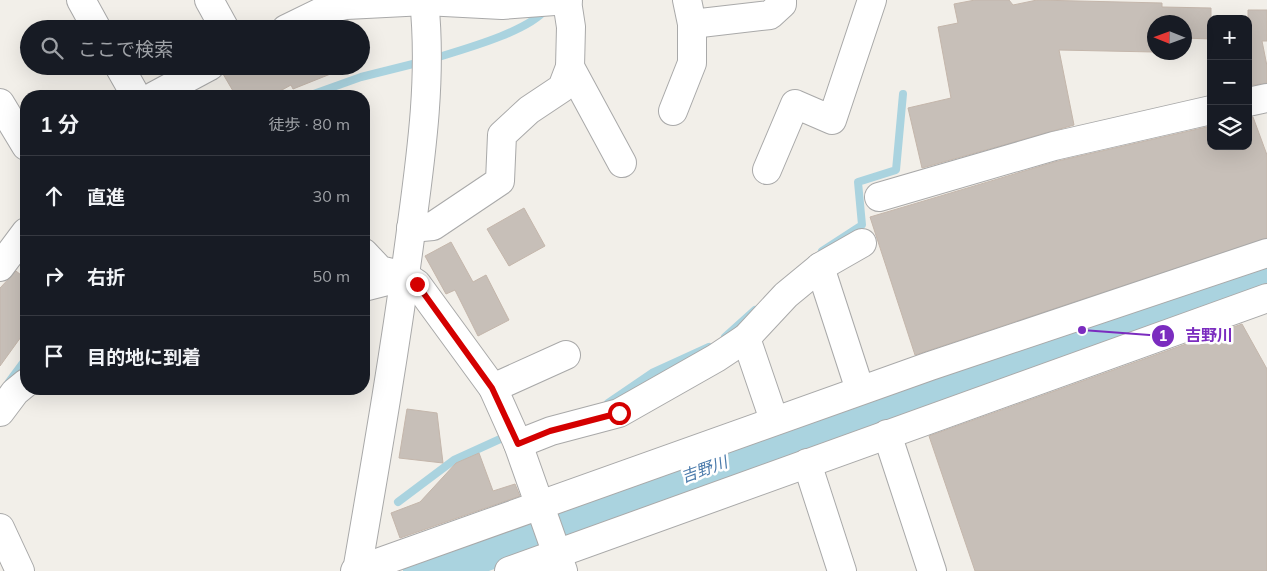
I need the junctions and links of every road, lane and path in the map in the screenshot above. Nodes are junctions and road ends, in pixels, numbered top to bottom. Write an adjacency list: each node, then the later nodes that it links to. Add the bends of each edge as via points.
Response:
1 (81, 0): 9 (street)
2 (209, 0): 10 (street)
3 (567, 0): 6 (street, via 502,5); 12 (street, via 571,27)
4 (782, 0): 8 (street, via 770,16)
5 (872, 0): 24 (street, via 832,120 795,104)
6 (425, 1): 7 (street); 26 (street, via 427,80)
7 (345, 3): 11 (street)
8 (690, 12): 20 (street, via 692,63)
9 (93, 20)
10 (220, 20)
11 (304, 20)
12 (570, 67): 23 (street); 26 (street, via 562,88 529,110 502,135 500,181 433,226)
13 (124, 75): 15 (street)
14 (193, 75): 16 (street)
15 (133, 90)
16 (165, 90)
17 (1267, 98): 18 (street)
18 (1252, 101)
19 (0, 103): 22 (street)
20 (673, 111)
21 (1207, 111): 25 (street, via 1054,146)
22 (20, 136)
23 (622, 163)
24 (768, 170)
25 (879, 197)
26 (412, 228): 33 (street)
27 (20, 240): 31 (street)
28 (862, 243): 32 (street)
29 (1267, 253): 40 (street)
30 (370, 259): 33 (street, via 380,270)
31 (0, 267)
32 (820, 268): 36 (street, via 786,295); 40 (street)
33 (405, 276): 34 (street); 39 (street, via 417,284); 51 (street)
34 (370, 285)
35 (1267, 298): 43 (street)
36 (746, 338): 42 (street); 44 (street, via 619,413 550,431)
37 (566, 355): 39 (street)
38 (20, 388): 41 (street)
39 (492, 388): 44 (street)
40 (860, 390): 42 (street)
41 (0, 412)
42 (774, 420): 46 (street)
43 (887, 434): 45 (street); 54 (street)
44 (515, 436): 46 (street)
45 (806, 463): 48 (street); 53 (street)
46 (541, 511): 48 (street); 49 (street)
47 (0, 528): 50 (street)
48 (558, 557): 52 (street)
49 (405, 562): 51 (street)
50 (20, 571)
51 (356, 571)
52 (509, 571)
53 (842, 571)
54 (932, 571)

